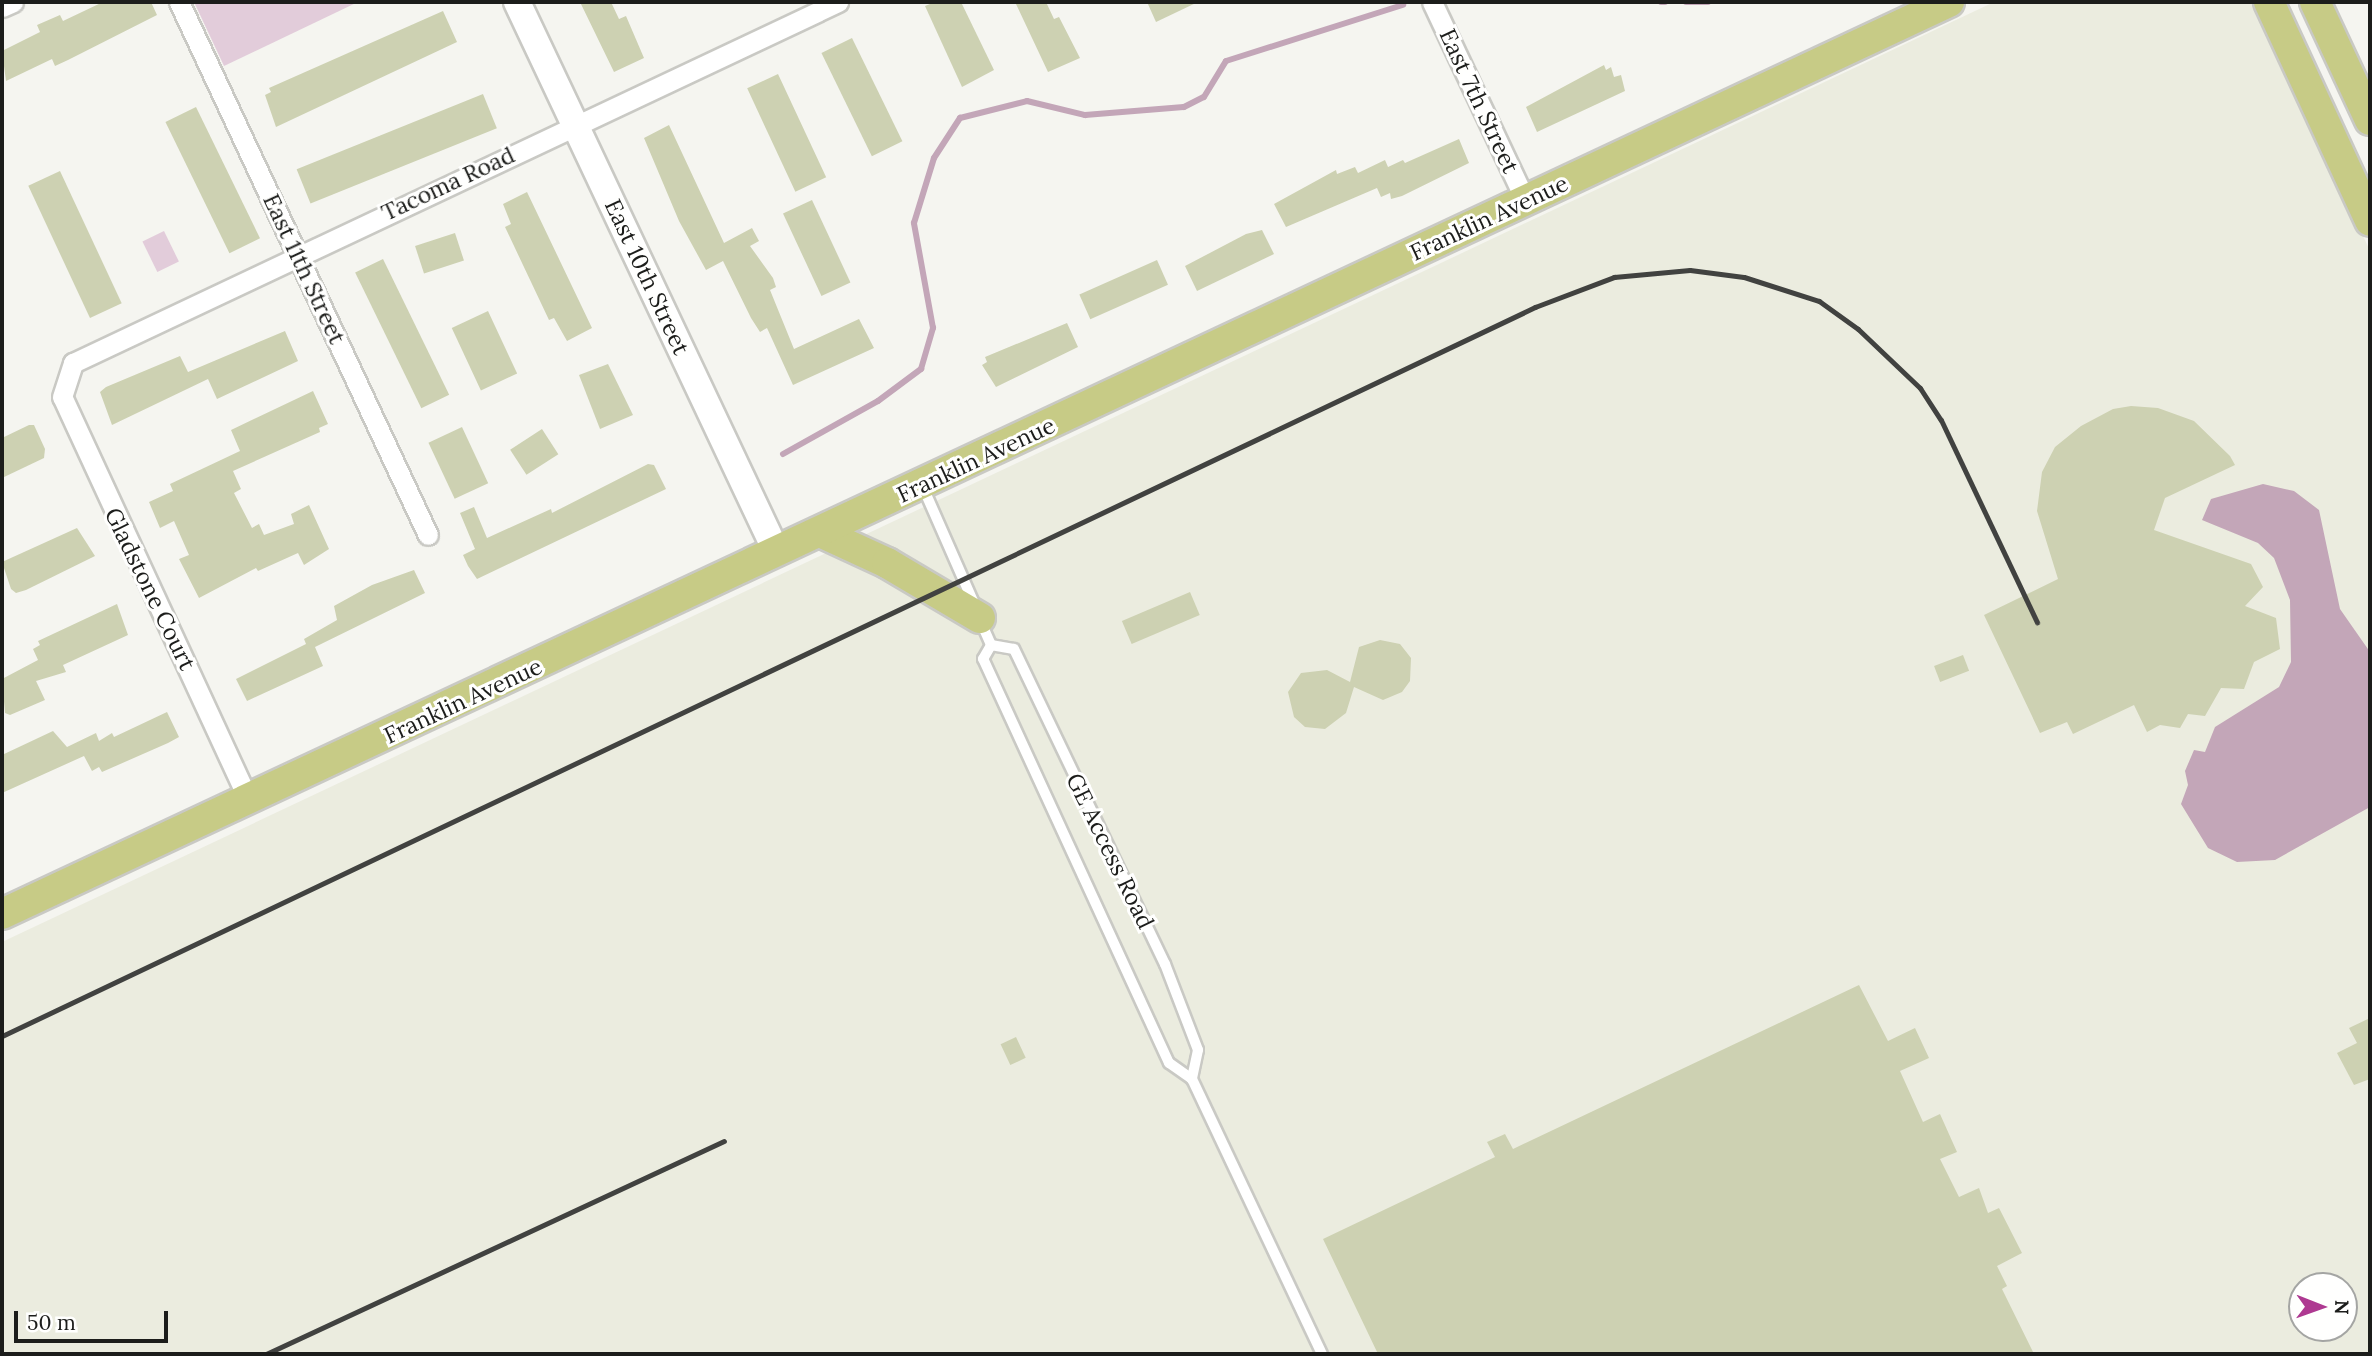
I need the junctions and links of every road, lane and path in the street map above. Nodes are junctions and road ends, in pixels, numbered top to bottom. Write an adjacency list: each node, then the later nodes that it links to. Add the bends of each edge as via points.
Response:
1 (13, 2): 9 (street)
2 (180, 2): 14 (street, East 11th Street)
3 (517, 2): 11 (street, East 10th Street)
4 (838, 2): 11 (street, Tacoma Road)
5 (1432, 2): 12 (street, East 7th Street)
6 (1949, 2): 12 (main road, Franklin Avenue)
7 (2269, 2): 13 (main road)
8 (2315, 2): 10 (main road)
9 (2, 7)
10 (2370, 120)
11 (575, 124): 14 (street, Tacoma Road); 19 (street, East 10th Street)
12 (1525, 200): 16 (main road, Franklin Avenue)
13 (2370, 221)
14 (297, 255): 15 (street, Tacoma Road, via 81,356); 18 (street, East 11th Street)
15 (66, 376): 22 (street, Gladstone Court, via 62,397 95,474)
16 (922, 485): 17 (main road, Franklin Avenue); 20 (lane, GE Access Road)
17 (822, 533): 19 (main road, Franklin Avenue); 20 (main road, via 887,563)
18 (428, 535)
19 (777, 553): 22 (main road, Franklin Avenue)
20 (980, 618): 21 (lane, GE Access Road)
21 (991, 645): 24 (lane, GE Access Road, via 983,659 1169,1063); 24 (lane, GE Access Road, via 1014,649 1165,964 1198,1050)
22 (249, 801): 23 (main road, Franklin Avenue)
23 (2, 915)
24 (1192, 1079): 25 (lane, GE Access Road)
25 (1322, 1354)

